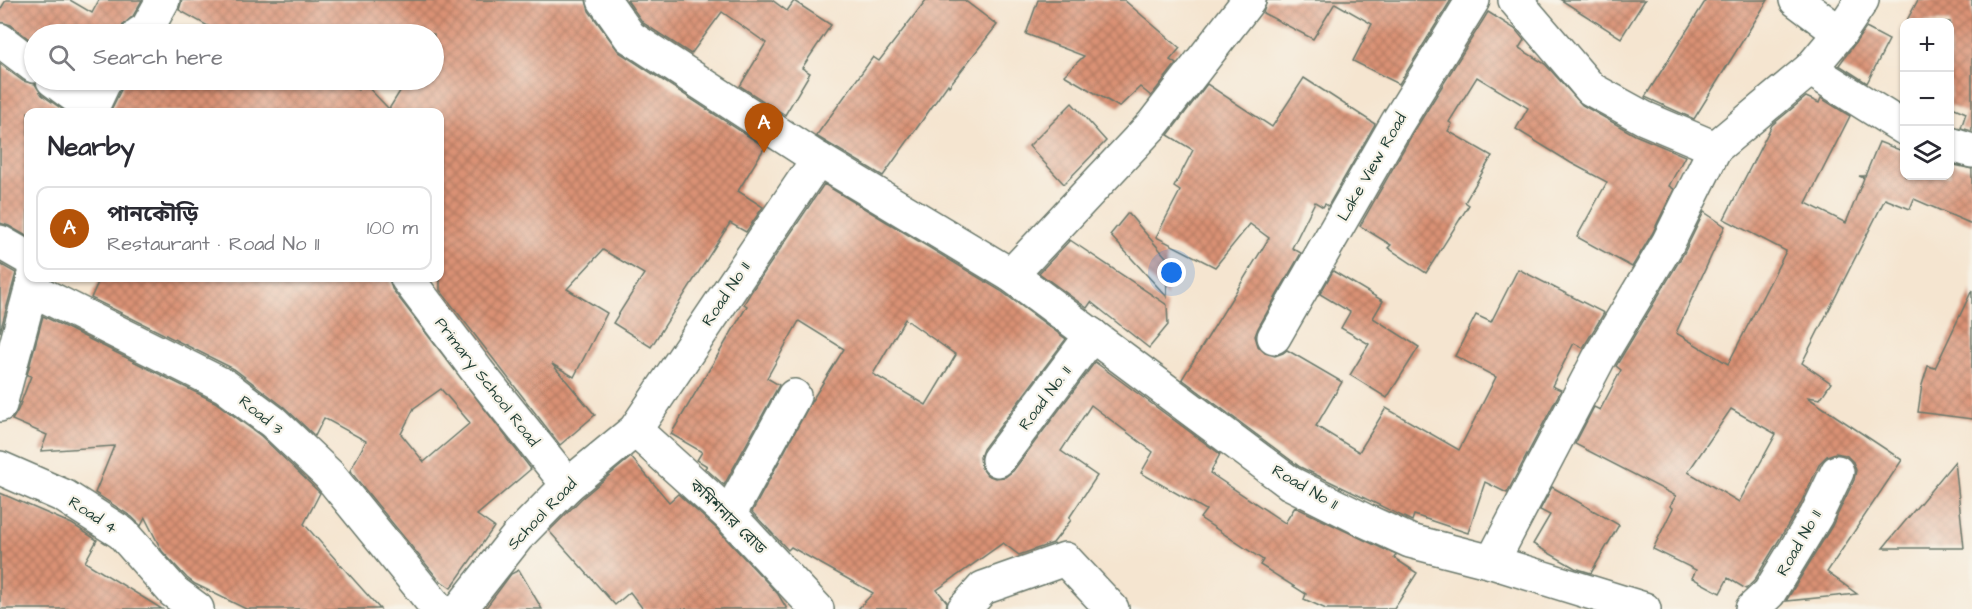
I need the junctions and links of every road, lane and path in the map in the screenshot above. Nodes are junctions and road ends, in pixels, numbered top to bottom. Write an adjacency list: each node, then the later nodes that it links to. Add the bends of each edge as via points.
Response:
1 (163, 0): 8 (street)
2 (604, 0): 19 (street, Road No 11, via 630,37)
3 (1249, 0): 22 (street, via 1153,124)
4 (1473, 0): 27 (street, Lake View Road)
5 (1515, 0): 17 (street, via 1591,89 1644,118)
6 (1796, 0): 9 (street)
7 (1862, 0): 9 (street)
8 (150, 24)
9 (1840, 33): 12 (street)
10 (0, 40): 11 (street)
11 (24, 58)
12 (1810, 69): 15 (street); 17 (street)
13 (74, 90): 14 (street)
14 (95, 100)
15 (1902, 126)
16 (1954, 145): 18 (street)
17 (1715, 148): 36 (street, via 1668,243 1599,358)
18 (1972, 151)
19 (818, 159): 22 (street, Road No 11); 30 (street, Road No 11)
20 (0, 242): 21 (street, Road 3)
21 (24, 268)
22 (1011, 275): 26 (street, Road No 11)
23 (29, 282): 29 (street)
24 (43, 282): 38 (street, Road 3, via 225,386 273,422 329,475)
25 (410, 282): 34 (street, Primary School Road)
26 (1092, 335): 31 (street, Road No. 11); 36 (street, Road No 11, via 1290,483 1410,541)
27 (1274, 337)
28 (794, 396): 35 (street)
29 (0, 405)
30 (635, 430): 34 (street, School Road); 35 (street, কমিশনার রোড)
31 (998, 460)
32 (0, 468): 37 (street, Road 4, via 64,496 122,533 174,592)
33 (1837, 472): 44 (street, Road No 11, via 1770,593)
34 (568, 484): 39 (street, School Road, via 517,537)
35 (729, 515): 40 (street, কমিশনার রোড)
36 (1492, 562): 43 (street, Road No 11)
37 (197, 609)
38 (438, 609)
39 (460, 609)
40 (817, 609)
41 (964, 609): 42 (street, via 984,588 1065,559)
42 (1112, 609)
43 (1644, 609)
44 (1752, 609)

